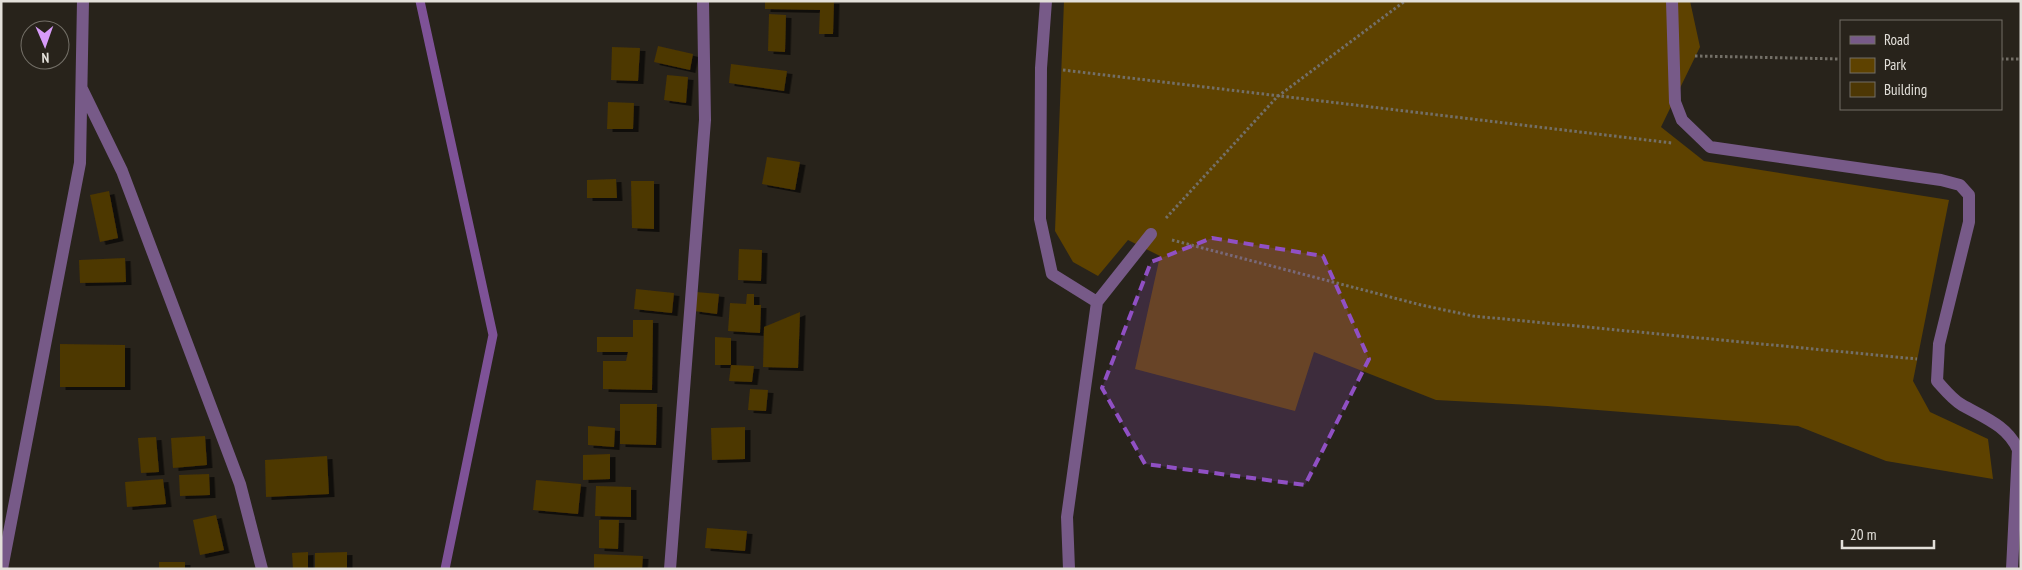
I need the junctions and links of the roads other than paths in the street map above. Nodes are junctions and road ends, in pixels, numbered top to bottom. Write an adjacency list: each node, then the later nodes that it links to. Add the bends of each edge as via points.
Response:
1 (83, 1): 5 (street)
2 (703, 1): 10 (street, via 705,120)
3 (1046, 1): 7 (street, via 1041,68 1040,219 1052,274)
4 (1672, 1): 12 (street, via 1675,102 1682,120 1710,147 1960,185 1969,195 1969,222 1937,361 1937,381 1961,404 1991,420 2014,439 2018,450)
5 (81, 87): 8 (street, via 80,163); 9 (street, via 122,171 240,484)
6 (1151, 234): 7 (street)
7 (1097, 302): 11 (street, via 1067,517)
8 (2, 569)
9 (262, 569)
10 (670, 569)
11 (1069, 569)
12 (2012, 569)

